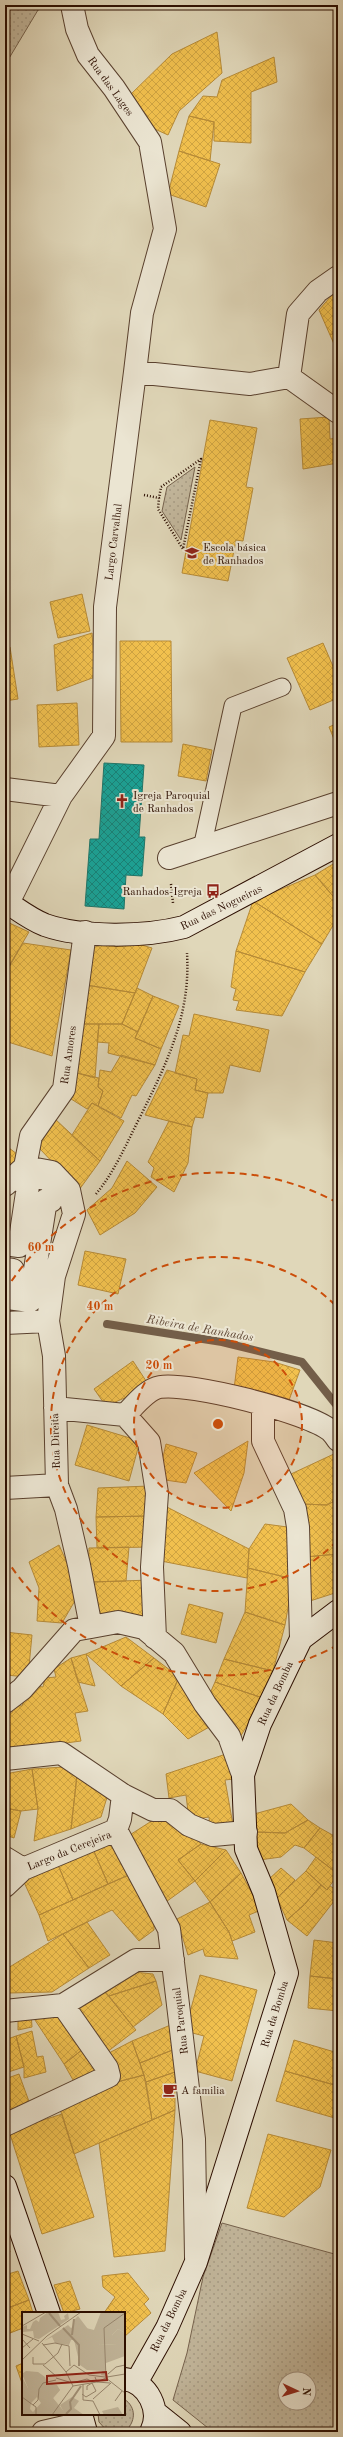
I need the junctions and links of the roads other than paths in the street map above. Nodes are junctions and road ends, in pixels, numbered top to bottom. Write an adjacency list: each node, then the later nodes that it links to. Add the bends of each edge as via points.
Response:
1 (72, 5): 2 (street, Rua das Lages, via 76,29 88,55 114,88)
2 (150, 142): 4 (street, Largo Carvalhal, via 165,229 142,313)
3 (338, 277): 5 (street, via 318,291 298,314)
4 (136, 372): 5 (street, via 250,384); 9 (street, Largo Carvalhal, via 105,607 104,736)
5 (289, 377): 6 (street)
6 (338, 412)
7 (282, 687): 12 (lane, via 233,706)
8 (5, 789): 9 (street)
9 (61, 796): 14 (street, Largo Carvalhal)
10 (338, 803): 12 (street)
11 (338, 845): 15 (street, Rua das Nogueiras, via 179,928 131,933)
12 (202, 848): 13 (street)
13 (169, 858)
14 (7, 903): 15 (street, Rua das Nogueiras, via 45,925)
15 (85, 932): 16 (street, Rua Amores, via 64,1088 31,1136)
16 (25, 1167): 17 (street); 20 (street, Rua Direita, via 52,1172 69,1190 74,1214 54,1276)
17 (5, 1185)
18 (5, 1244): 19 (street, via 19,1246 28,1186 25,1185 27,1176 55,1180 51,1200 46,1200 30,1301 8,1298 13,1270)
19 (5, 1269)
20 (48, 1321): 21 (street); 23 (street, Rua Direita, via 54,1356)
21 (5, 1323)
22 (263, 1404): 24 (street, via 223,1393 159,1387 143,1397); 25 (street, via 300,1416 330,1430); 31 (street, via 263,1441 294,1508 298,1526)
23 (55, 1408): 24 (street); 26 (street, Rua Direita)
24 (125, 1415): 30 (street, via 149,1442 157,1493 152,1567)
25 (338, 1440)
26 (57, 1485): 27 (street); 29 (street, Rua Direita, via 66,1509 80,1565)
27 (5, 1488)
28 (338, 1611): 31 (street, Rua da Bomba)
29 (91, 1627): 30 (street, via 118,1622 144,1628); 32 (street, via 74,1630 22,1689)
30 (156, 1638): 34 (street, via 174,1654 205,1704 229,1736)
31 (301, 1639): 34 (street, Rua da Bomba, via 260,1724)
32 (5, 1702)
33 (5, 1759): 35 (street, via 61,1753)
34 (243, 1775): 37 (street, Rua da Bomba)
35 (123, 1795): 36 (street); 37 (street, via 153,1810 170,1810 188,1825 213,1835)
36 (116, 1830): 38 (street, Largo da Cerejeira); 40 (street, Rua Paroquial, via 169,1929)
37 (246, 1832): 45 (street, Rua da Bomba, via 246,1849 264,1892 287,1973)
38 (14, 1863): 39 (street, Largo da Cerejeira)
39 (5, 1886)
40 (173, 1960): 41 (street, via 136,1960); 45 (street, Rua Paroquial, via 194,2139)
41 (63, 2005): 42 (street); 43 (street, via 107,2068 108,2076)
42 (5, 2011)
43 (5, 2125)
44 (5, 2186): 46 (street)
45 (196, 2262): 47 (street, Rua da Bomba, via 167,2328)
46 (49, 2312)
47 (130, 2381): 48 (street, via 146,2390)
48 (153, 2422): 51 (street)
49 (83, 2423): 50 (street)
50 (43, 2432)
51 (180, 2432)

